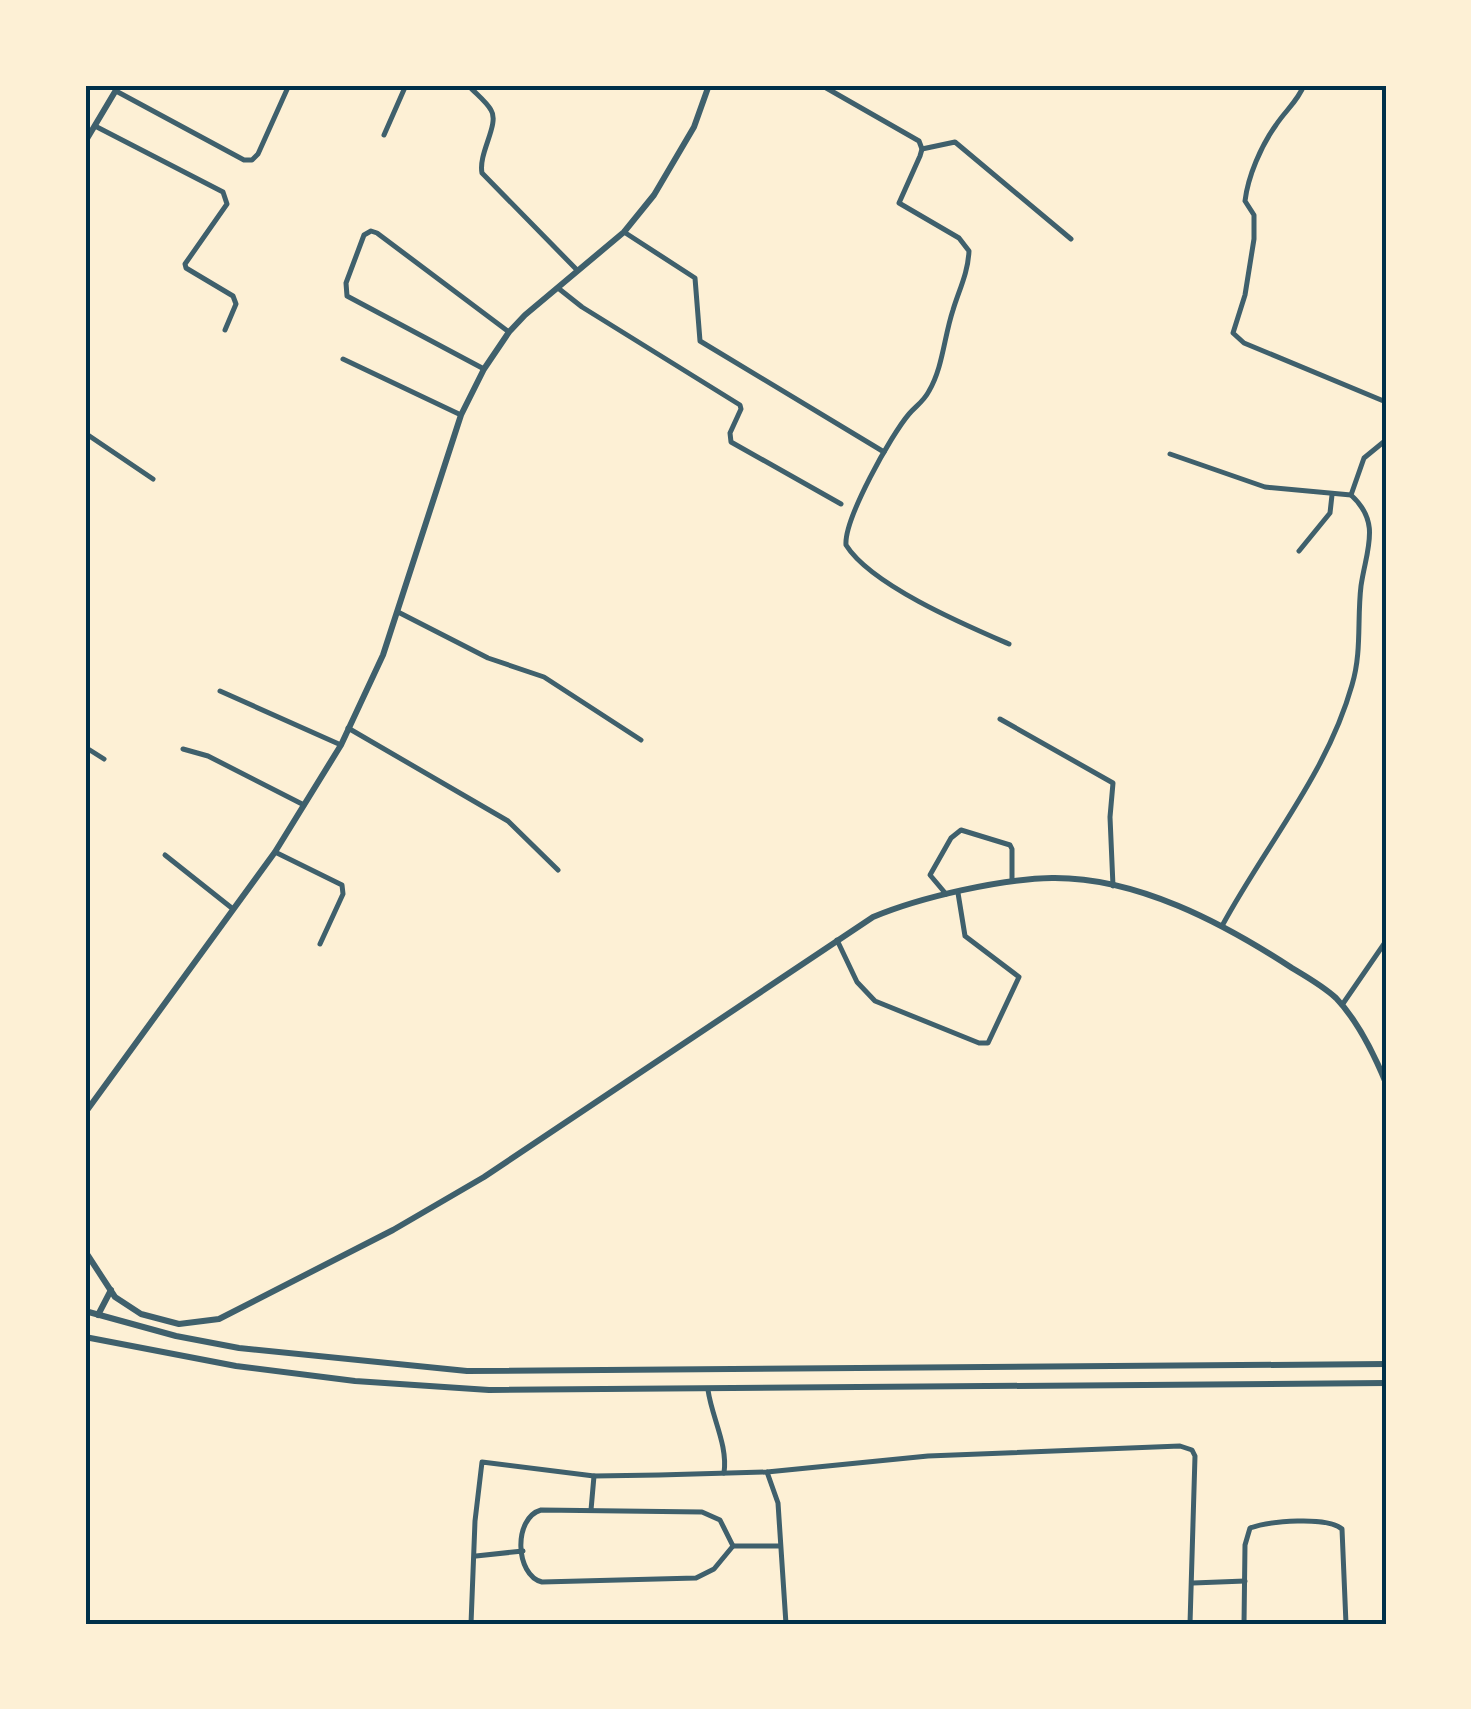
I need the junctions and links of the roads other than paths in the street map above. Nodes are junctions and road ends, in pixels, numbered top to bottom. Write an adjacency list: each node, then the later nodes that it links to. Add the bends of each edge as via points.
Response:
1 (289, 85): 7 (street, via 252,160)
2 (406, 85): 9 (street)
3 (468, 85): 14 (street, via 494,112 479,160 482,173)
4 (709, 85): 12 (street, via 678,158)
5 (821, 85): 11 (street)
6 (1304, 85): 20 (street, via 1269,136 1248,184 1244,201 1254,215 1254,239 1233,333)
7 (118, 88): 8 (street)
8 (95, 126): 10 (street); 16 (street, via 226,196 185,264 233,296)
9 (384, 135)
10 (85, 142)
11 (922, 148): 13 (street, via 954,142); 24 (street, via 899,203 959,238 968,262 931,388)
12 (624, 232): 14 (street); 24 (street, via 695,278 700,341)
13 (1072, 239)
14 (578, 272): 15 (street)
15 (558, 288): 17 (street); 29 (street, via 740,405 731,442)
16 (225, 330)
17 (509, 332): 19 (street); 19 (street, via 376,233 364,235 346,283 348,296)
18 (343, 359): 21 (street)
19 (484, 368): 21 (street)
20 (1386, 402)
21 (461, 415): 31 (street)
22 (85, 432): 26 (street)
23 (1386, 440): 28 (street, via 1364,458)
24 (884, 452): 32 (street, via 848,527 848,549 920,601)
25 (1170, 454): 27 (street, via 1254,484)
26 (153, 480)
27 (1332, 495): 28 (street); 30 (street, via 1330,514)
28 (1351, 495): 50 (street, via 1366,513 1372,536 1352,686 1309,786)
29 (841, 504)
30 (1298, 550)
31 (398, 612): 35 (street); 36 (street, via 488,658 544,677)
32 (1010, 644)
33 (220, 691): 37 (street)
34 (1000, 719): 46 (street, via 1113,783)
35 (348, 728): 37 (street); 44 (street, via 508,821)
36 (641, 740)
37 (341, 745): 41 (street)
38 (85, 747): 40 (street)
39 (184, 749): 41 (street)
40 (104, 759)
41 (304, 805): 42 (street)
42 (274, 852): 49 (street); 53 (street, via 342,886)
43 (165, 856): 49 (street)
44 (558, 870)
45 (1012, 884): 46 (street, via 1052,878); 47 (street); 48 (street, via 1010,845 961,830 930,875)
46 (1112, 886): 50 (street)
47 (958, 893): 48 (street); 51 (street, via 964,936 1018,977 988,1043 875,1001 857,982)
48 (947, 895): 51 (street, via 889,910)
49 (232, 909): 56 (street)
50 (1222, 926): 54 (street)
51 (837, 940): 58 (street, via 484,1177 236,1311 204,1322 164,1322 122,1304)
52 (1386, 940): 54 (street)
53 (320, 944)
54 (1342, 1005): 55 (street)
55 (1386, 1084)
56 (85, 1113)
57 (85, 1250): 58 (street)
58 (111, 1290): 60 (street)
59 (85, 1312): 60 (street)
60 (98, 1315): 62 (street, via 239,1348 467,1372)
61 (85, 1336): 64 (street, via 355,1381)
62 (1386, 1364)
63 (1386, 1383): 64 (street)
64 (708, 1390): 65 (street)
65 (724, 1472): 66 (street); 67 (street)
66 (766, 1472): 70 (street, via 778,1503); 74 (street, via 928,1456 1186,1447 1196,1456)
67 (594, 1476): 68 (street); 72 (street, via 482,1462)
68 (591, 1510): 69 (street, via 702,1512 720,1520); 71 (street, via 533,1512 523,1526)
69 (733, 1546): 70 (street); 71 (street, via 706,1574 666,1580 542,1582 524,1569)
70 (780, 1546): 76 (street)
71 (522, 1551): 72 (street)
72 (474, 1556): 75 (street)
73 (1245, 1581): 74 (street); 78 (street); 79 (street, via 1250,1528 1333,1522 1343,1533)
74 (1192, 1583): 77 (street)
75 (471, 1624)
76 (786, 1624)
77 (1190, 1624)
78 (1244, 1624)
79 (1346, 1624)

